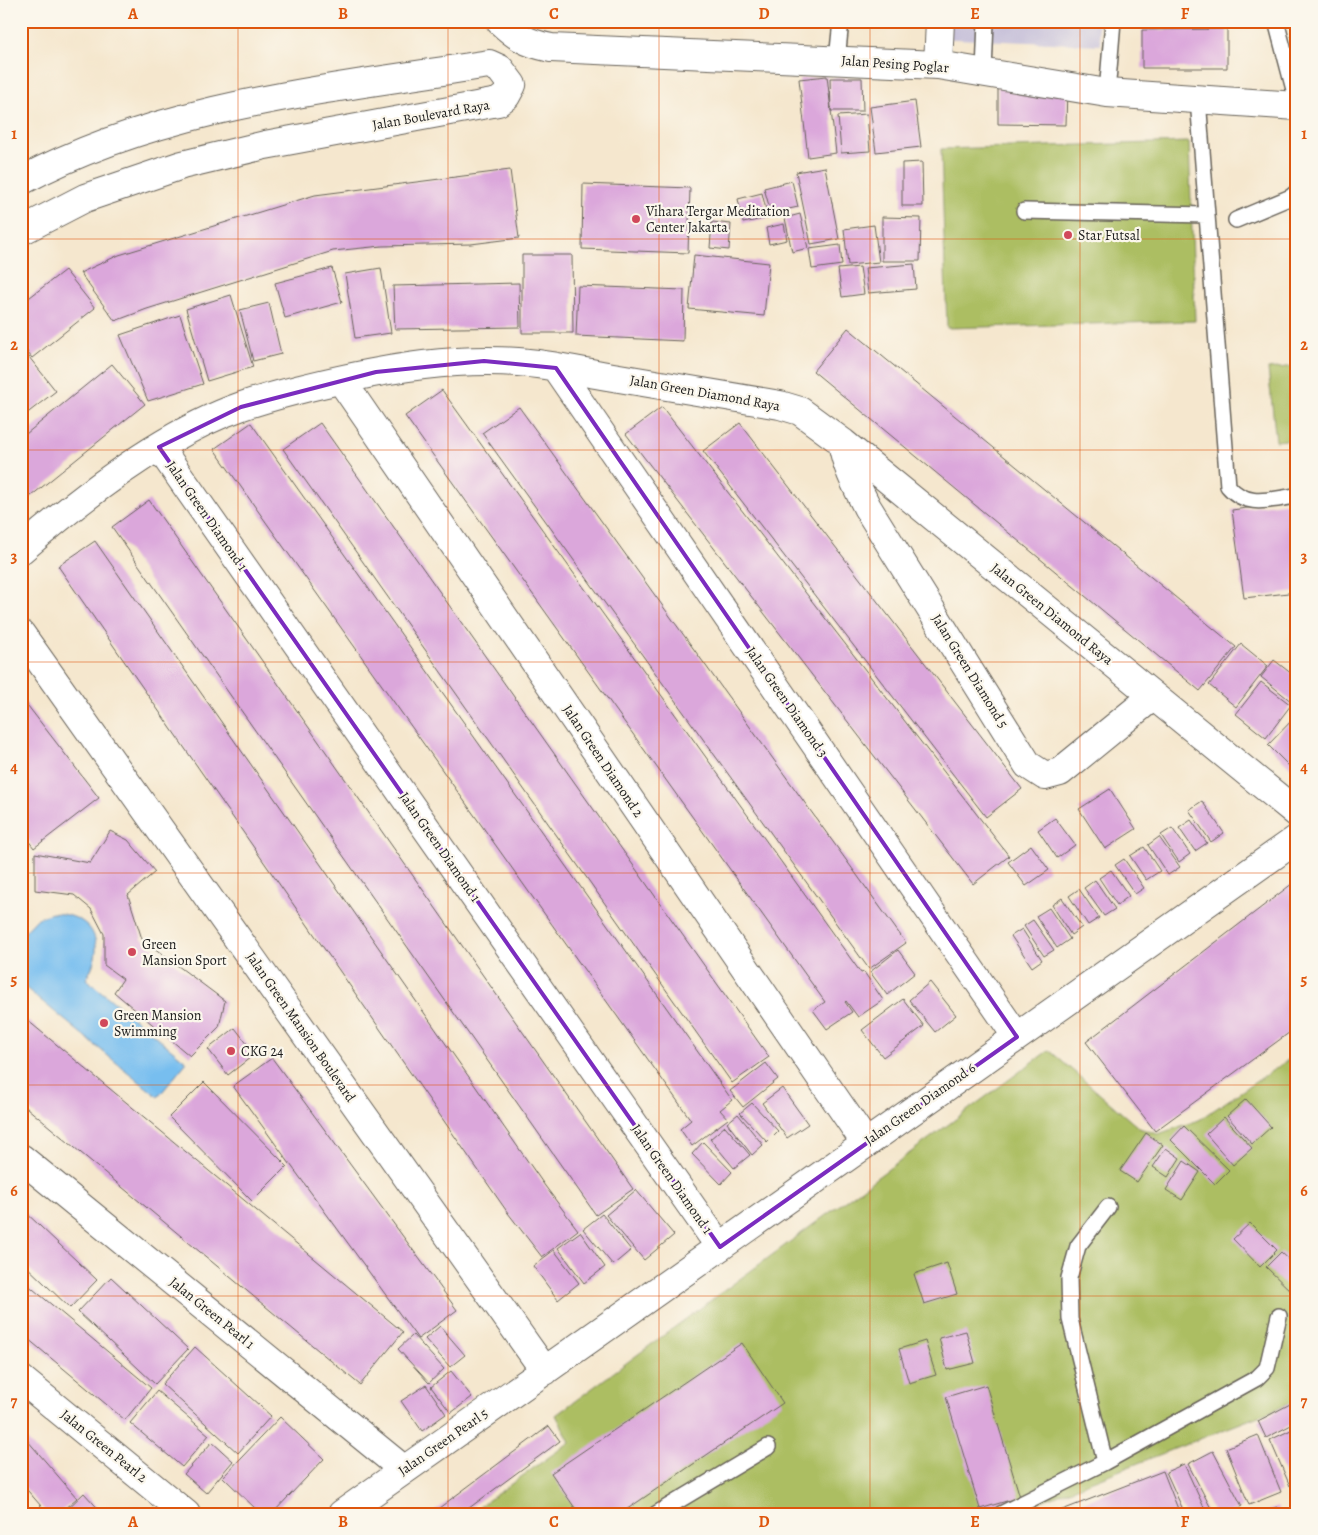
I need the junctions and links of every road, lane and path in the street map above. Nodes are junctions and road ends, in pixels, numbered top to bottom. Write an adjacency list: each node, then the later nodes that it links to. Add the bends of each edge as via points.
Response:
1 (500, 21): 7 (street, Jalan Pesing Poglar, via 530,44 550,48)
2 (841, 21): 7 (lane)
3 (940, 21): 8 (street)
4 (986, 21): 9 (lane)
5 (1113, 21): 10 (lane)
6 (1276, 21): 12 (lane)
7 (838, 60): 8 (street, Jalan Pesing Poglar)
8 (938, 64): 9 (street, Jalan Pesing Poglar)
9 (984, 72): 10 (street, Jalan Pesing Poglar)
10 (1107, 93): 11 (street, Jalan Pesing Poglar)
11 (1198, 98): 13 (street, Jalan Pesing Poglar); 17 (lane)
12 (1297, 100)
13 (1297, 106)
14 (21, 181): 19 (street, Jalan Boulevard Raya, via 50,165 140,131 260,101 489,64 500,69 512,85 498,102 264,145 182,165 85,198)
15 (1297, 192): 18 (lane)
16 (1024, 211): 17 (lane)
17 (1206, 215): 24 (lane, via 1228,486 1237,497 1251,502)
18 (1236, 220)
19 (21, 232)
20 (556, 368): 21 (street, Jalan Green Diamond Raya, via 521,362 448,362 414,365); 22 (street, Jalan Green Diamond Raya, via 780,405 800,411); 30 (street, Jalan Green Diamond 3)
21 (341, 380): 23 (street, Jalan Green Diamond Raya, via 301,388 241,407); 31 (street, Jalan Green Diamond 2)
22 (842, 442): 27 (street, Jalan Green Diamond Raya); 27 (street, Jalan Green Diamond 5, via 852,478 867,507 1028,766 1044,776 1060,772)
23 (160, 447): 25 (street, Jalan Green Diamond Raya, via 90,494); 34 (street, Jalan Green Diamond 1)
24 (1297, 496)
25 (21, 550)
26 (21, 634): 36 (street, Jalan Green Mansion Boulevard)
27 (1152, 697): 28 (street, Jalan Green Diamond Raya)
28 (1297, 813)
29 (1297, 839): 30 (street, Jalan Green Diamond 6)
30 (1017, 1037): 31 (street, Jalan Green Diamond 6)
31 (865, 1142): 34 (street, Jalan Green Diamond 6)
32 (21, 1158): 40 (street, Jalan Green Pearl 1)
33 (1108, 1207): 39 (lane, via 1078,1246 1069,1278 1070,1319)
34 (720, 1247): 36 (street, Jalan Green Diamond 6)
35 (1279, 1316): 39 (lane, via 1267,1368 1257,1378)
36 (546, 1371): 40 (street, Jalan Green Pearl 5)
37 (21, 1379): 41 (street, Jalan Green Pearl 2)
38 (768, 1447): 43 (lane)
39 (1105, 1462): 44 (lane)
40 (403, 1469): 42 (street, Jalan Green Pearl 5)
41 (186, 1514)
42 (342, 1514)
43 (656, 1514)
44 (1001, 1514)

